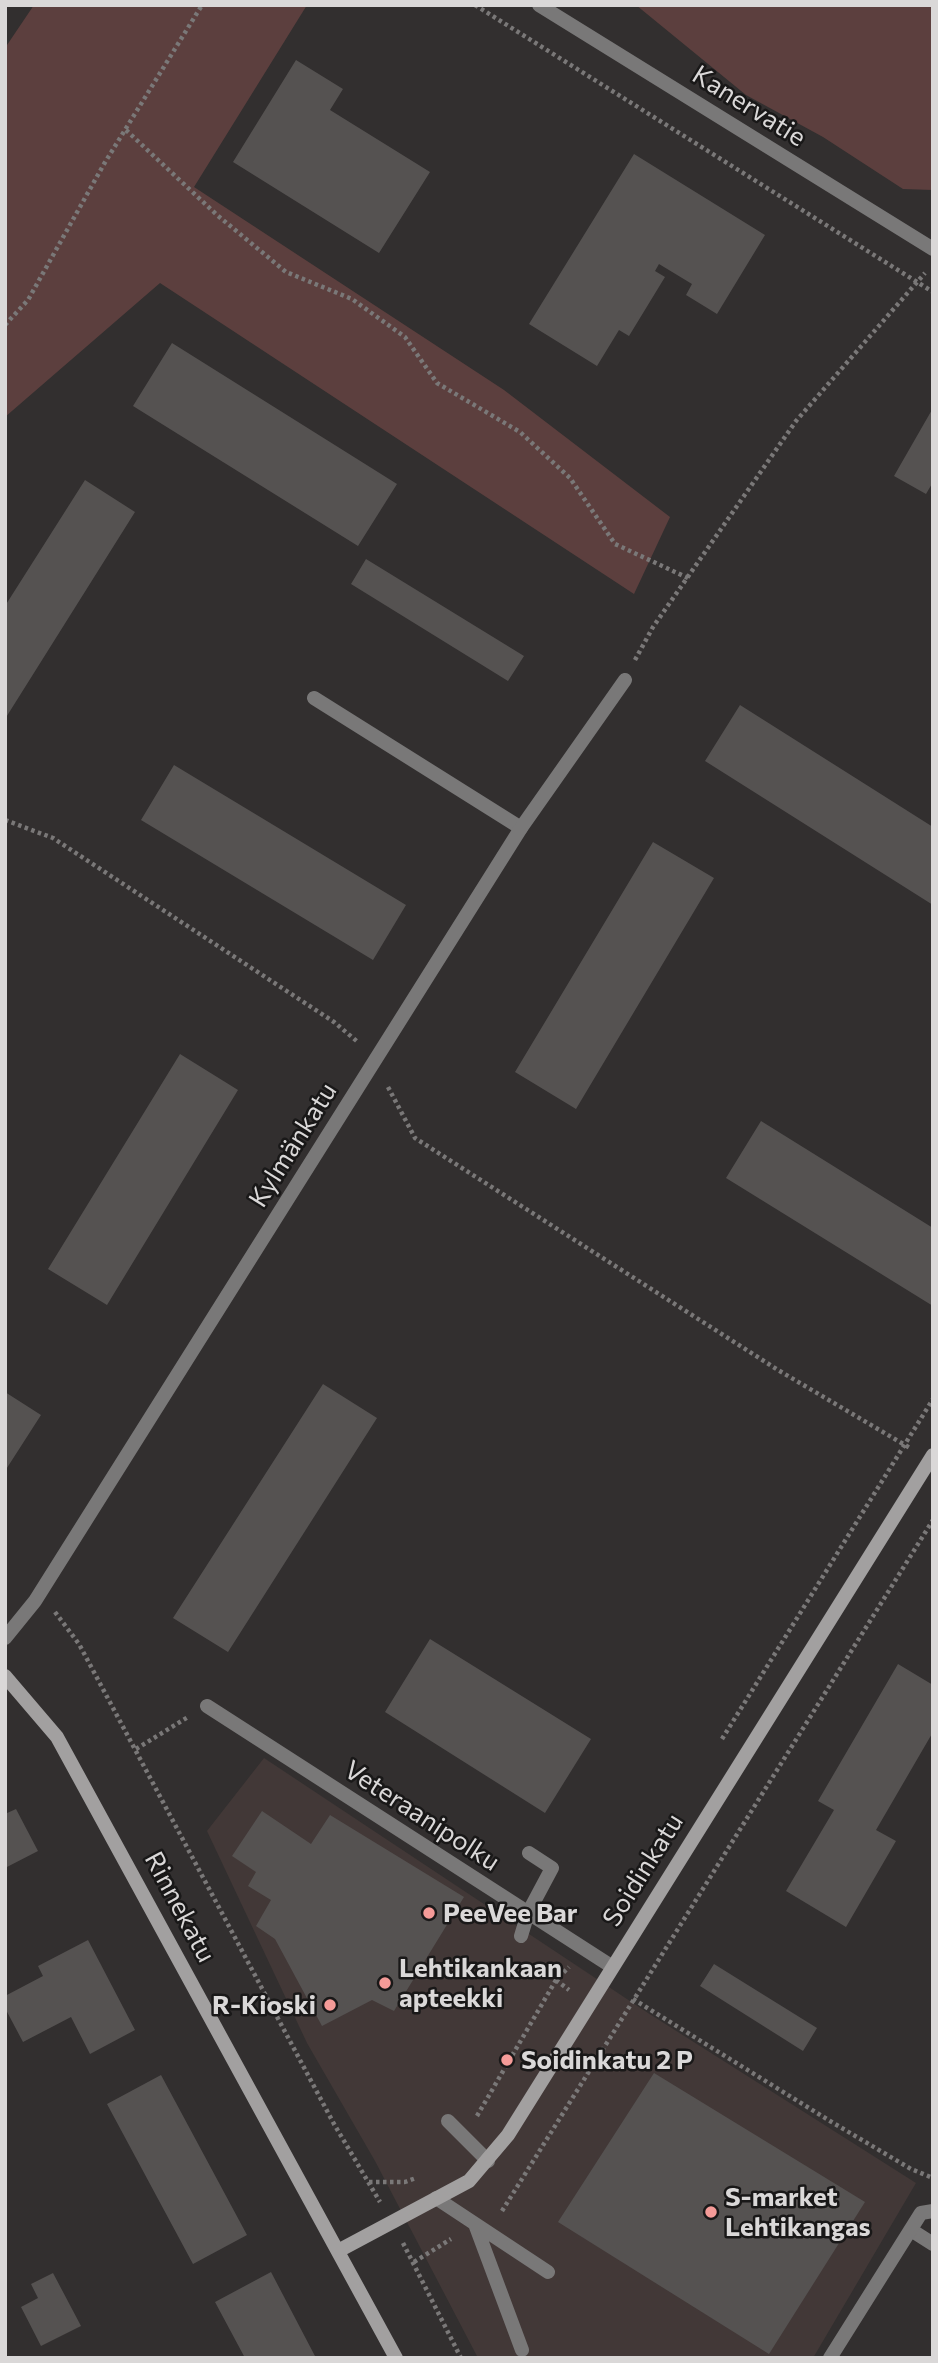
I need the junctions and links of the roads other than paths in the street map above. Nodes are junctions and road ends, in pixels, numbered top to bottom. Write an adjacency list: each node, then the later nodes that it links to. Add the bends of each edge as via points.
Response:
1 (539, 5): 2 (street, Kanervatie)
2 (933, 249)
3 (625, 680): 5 (street, Kylmänkatu)
4 (314, 698): 5 (street)
5 (521, 828): 7 (street, Kylmänkatu, via 35,1601)
6 (932, 1457): 13 (street, Soidinkatu)
7 (5, 1638)
8 (5, 1676): 21 (street, Rinnekatu, via 64,1749)
9 (207, 1706): 11 (street, Veteraanipolku)
10 (530, 1853): 11 (street, via 552,1868)
11 (528, 1913): 12 (street); 13 (street, Veteraanipolku)
12 (521, 1936)
13 (611, 1966): 15 (street, Soidinkatu)
14 (448, 2121): 15 (street)
15 (488, 2161): 16 (street, Soidinkatu, via 469,2181)
16 (436, 2198): 18 (street); 21 (street, Soidinkatu)
17 (927, 2212): 19 (street)
18 (475, 2224): 22 (street); 23 (street)
19 (911, 2230): 20 (street); 25 (street)
20 (933, 2244)
21 (338, 2251): 24 (street, Rinnekatu)
22 (548, 2272)
23 (522, 2350)
24 (396, 2358)
25 (830, 2358)

